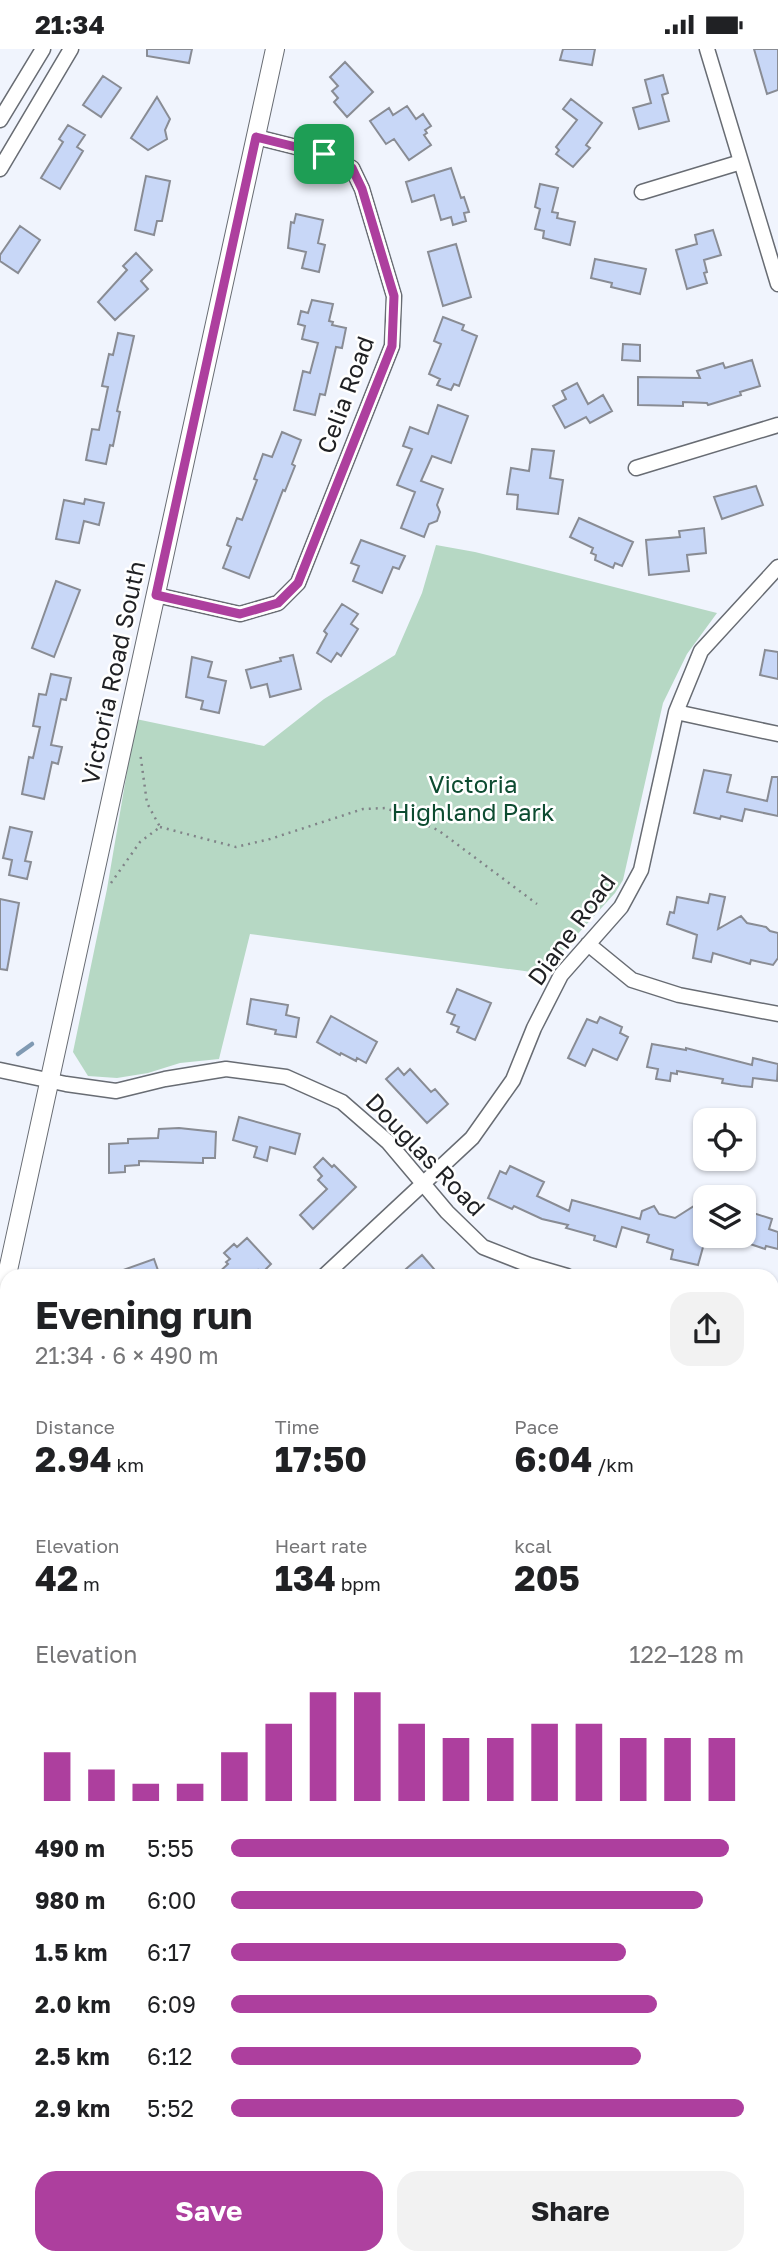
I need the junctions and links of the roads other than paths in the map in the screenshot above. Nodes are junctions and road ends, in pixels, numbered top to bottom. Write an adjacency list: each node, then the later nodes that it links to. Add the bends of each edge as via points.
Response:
1 (43, 49): 5 (street)
2 (71, 49): 8 (street)
3 (275, 49): 6 (street, Victoria Road South)
4 (707, 49): 7 (street)
5 (0, 120)
6 (256, 137): 14 (street, Victoria Road South); 14 (street, Celia Road, via 324,154 352,168 394,296 392,346 298,583 278,603 240,614)
7 (741, 162): 9 (street); 10 (street)
8 (0, 169)
9 (642, 191)
10 (778, 284)
11 (778, 425): 12 (street)
12 (636, 468)
13 (778, 567): 15 (street, Diane Road, via 701,651)
14 (156, 595): 20 (street, Victoria Road South)
15 (676, 712): 16 (street); 17 (street, Diane Road, via 641,870 621,907)
16 (778, 734)
17 (588, 944): 18 (street, via 632,979 679,995); 21 (street, Diane Road, via 561,975 513,1080 472,1138)
18 (778, 1014)
19 (0, 1070): 20 (street, Douglas Road)
20 (50, 1081): 21 (street, Douglas Road, via 116,1091 226,1069 286,1077 342,1102 388,1142); 22 (street, Victoria Road South)
21 (423, 1184): 23 (street, Diane Road); 24 (street, Douglas Road, via 483,1247)
22 (8, 1269)
23 (332, 1269)
24 (543, 1269)

